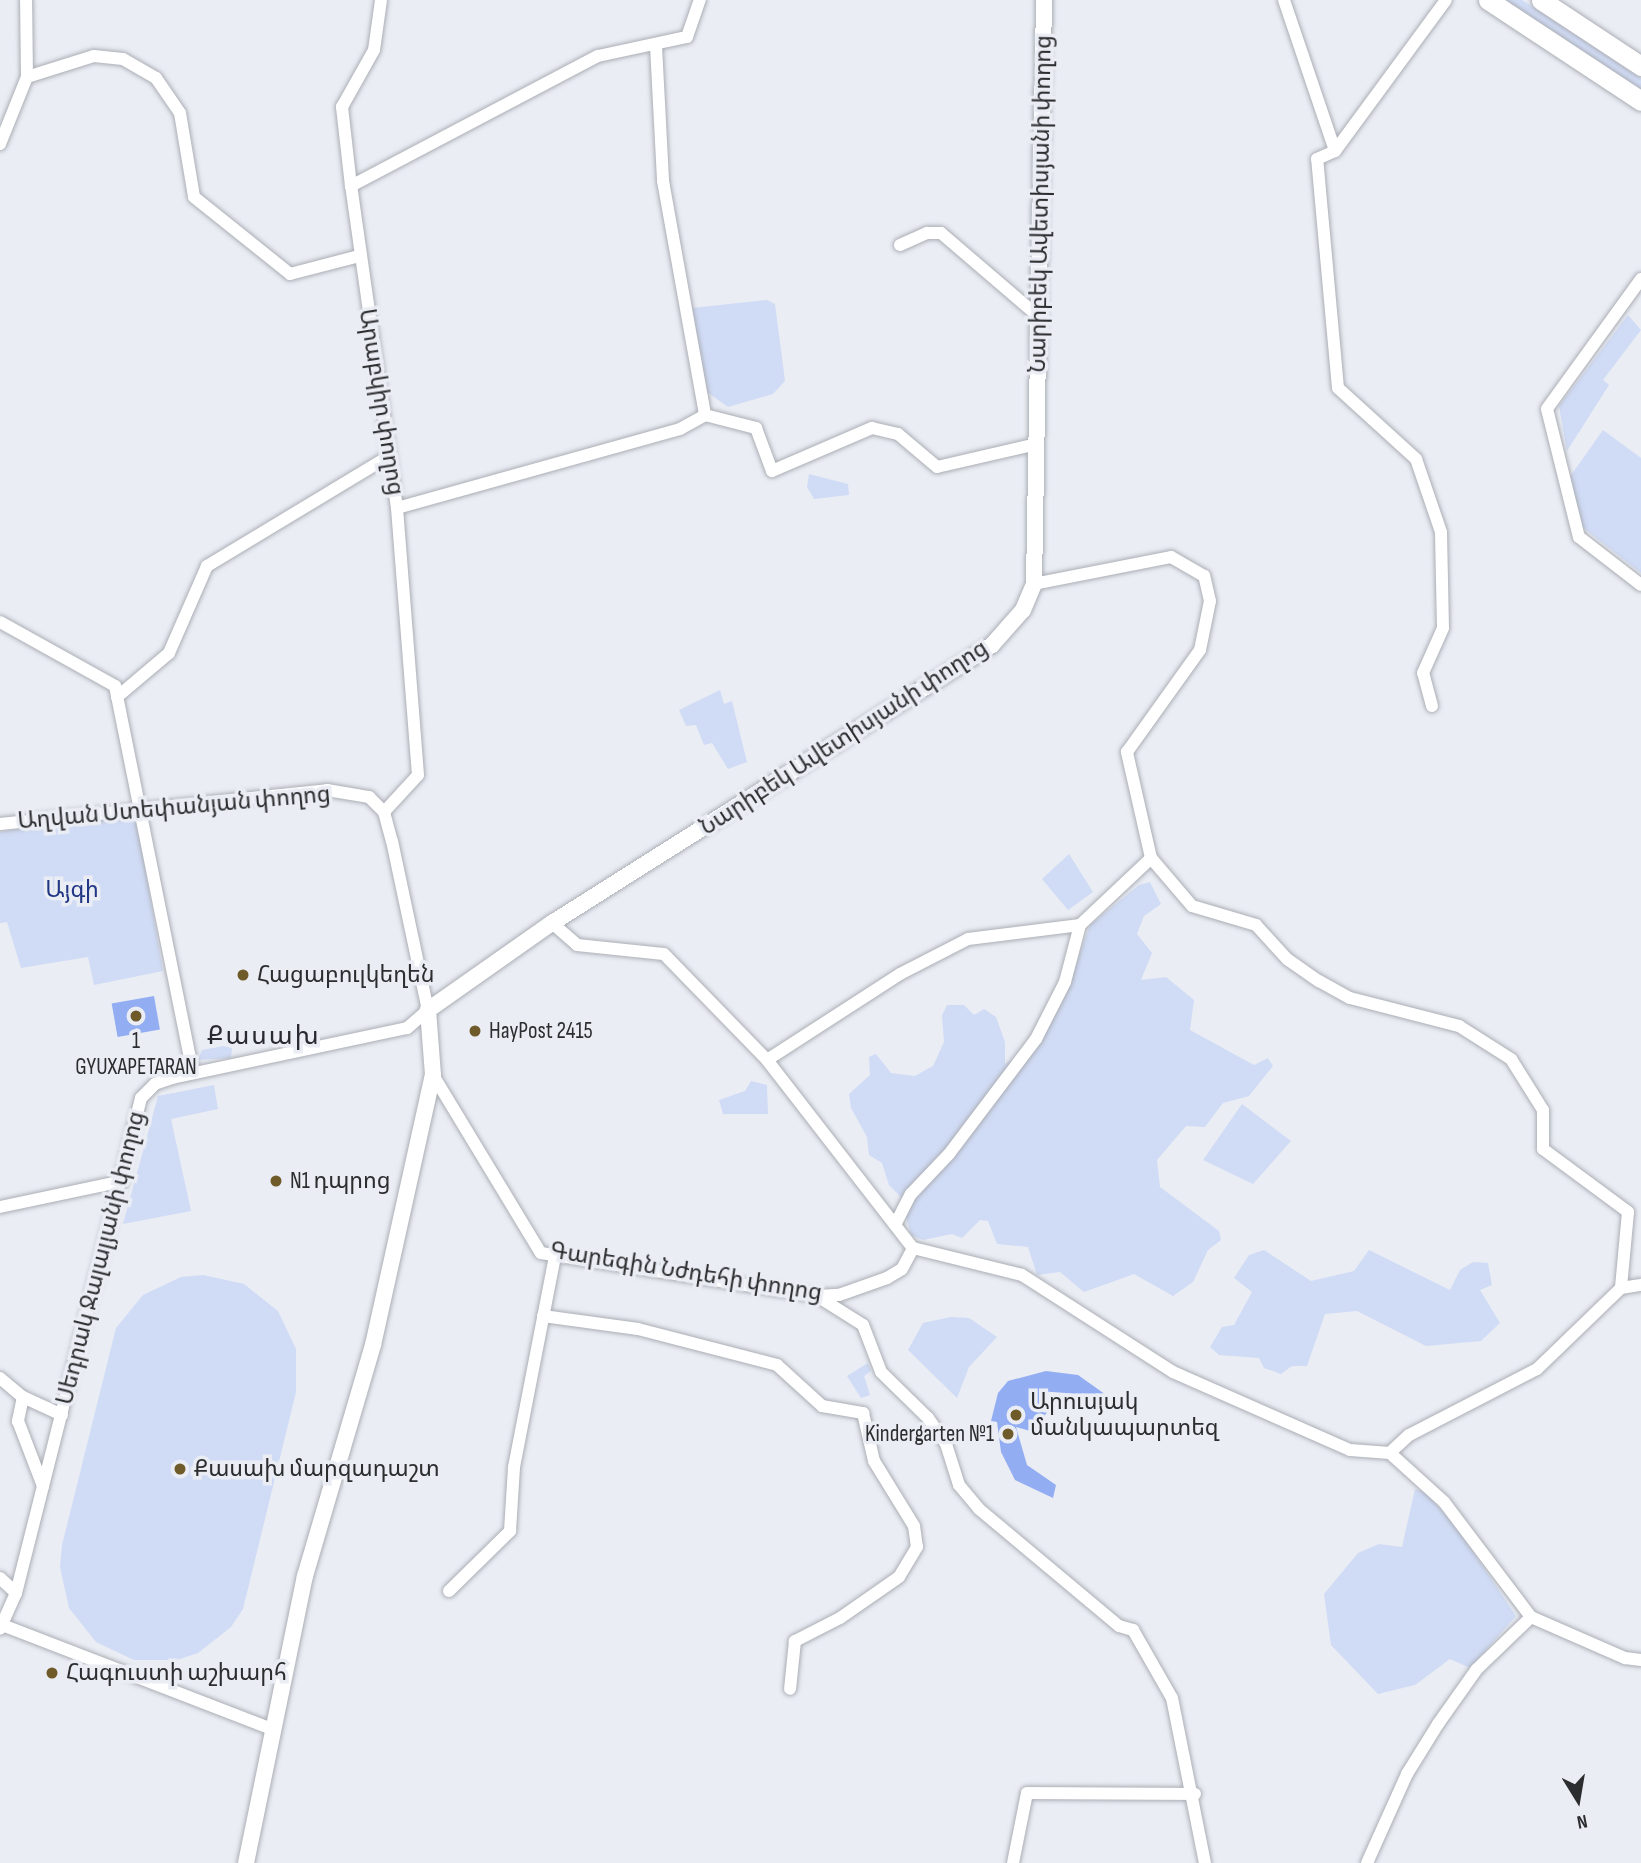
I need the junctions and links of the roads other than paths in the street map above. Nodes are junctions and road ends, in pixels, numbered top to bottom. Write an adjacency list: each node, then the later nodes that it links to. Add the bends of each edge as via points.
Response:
1 (26, 0): 11 (street)
2 (381, 0): 15 (street, Արաբկիր փողոց, via 374,50 342,107)
3 (700, 0): 9 (street, via 687,37)
4 (1044, 0): 19 (street, Նարիբեկ Ավետիսյանի փողոց)
5 (1284, 0): 14 (street)
6 (1446, 0): 14 (street)
7 (1488, 0): 12 (highway)
8 (1541, 0): 10 (highway)
9 (656, 46): 15 (street, via 598,56); 20 (street, via 663,181)
10 (1641, 65)
11 (27, 77): 13 (street); 17 (street, via 94,56 123,59 156,78 180,113 194,197 290,274)
12 (1641, 101)
13 (0, 144)
14 (1335, 151): 28 (street, via 1317,159 1338,388 1416,459 1441,532 1444,628 1423,673)
15 (351, 186): 17 (street, Արաբկիր փողոց)
16 (900, 245): 19 (street, via 927,233 942,233)
17 (359, 256): 22 (street, Արաբկիր փողոց)
18 (1641, 279): 25 (street, via 1547,409 1579,537)
19 (1038, 316): 21 (street, Նարիբեկ Ավետիսյանի փողոց)
20 (705, 415): 21 (street, via 757,428 772,471 872,428 898,434 937,467); 23 (street, via 681,429)
21 (1037, 444): 24 (street, Նարիբեկ Ավետիսյանի փողոց)
22 (389, 456): 23 (street, Արաբկիր փողոց); 27 (street, via 207,566 169,653)
23 (397, 509): 30 (street, Արաբկիր փողոց, via 418,775)
24 (1034, 584): 32 (street, via 1171,557 1204,576 1210,601 1200,650 1126,752); 33 (street, Նարիբեկ Ավետիսյանի փողոց, via 1023,610 992,645)
25 (1641, 584)
26 (0, 622): 27 (street, via 115,686)
27 (117, 697): 29 (street)
28 (1432, 706)
29 (139, 809): 30 (street, Աղվան Ստեփանյան փողոց, via 327,790 369,797); 31 (street, Աղվան Ստեփանյան փողոց); 37 (street)
30 (384, 812): 35 (street)
31 (0, 824)
32 (1152, 858): 34 (street); 45 (street, via 1192,906 1256,925 1287,959 1319,981 1350,998 1459,1026 1511,1059 1543,1110 1543,1149 1628,1212)
33 (552, 923): 35 (street, Նարիբեկ Ավետիսյանի փողոց); 36 (street, via 577,946 664,954)
34 (1080, 925): 36 (street, via 968,939 900,974); 41 (street, via 1049,1017 949,1154 911,1194)
35 (428, 1010): 37 (street, Սեդրակ Ջալալյանի փողոց, via 407,1028); 38 (street)
36 (768, 1060): 41 (street)
37 (193, 1073): 39 (street, Սեդրակ Ջալալյանի փողոց, via 155,1084 141,1098)
38 (433, 1075): 43 (street, Գարեգին Նժդեհի փողոց, via 541,1253); 60 (street, via 373,1345 305,1576)
39 (122, 1181): 40 (street); 50 (street, Սեդրակ Ջալալյանի փողոց)
40 (0, 1207)
41 (895, 1225): 42 (street)
42 (913, 1248): 46 (street, Գարեգին Նժդեհի փողոց, via 902,1269 887,1278 839,1295); 51 (street, via 1022,1275 1174,1372 1350,1450)
43 (555, 1256): 46 (street, Գարեգին Նժդեհի փողոց); 47 (street)
44 (1641, 1284): 45 (street)
45 (1621, 1288): 51 (street, via 1537,1370 1409,1435)
46 (817, 1296): 61 (street, via 863,1325 881,1372 928,1418 946,1444 959,1485 979,1508 1119,1626 1133,1630 1172,1698)
47 (543, 1316): 54 (street, via 514,1467 510,1531); 59 (street, via 638,1329 777,1365 822,1406 863,1413 874,1461 914,1526 917,1547 899,1577 840,1618 795,1641)
48 (0, 1378): 49 (street)
49 (23, 1397): 50 (street); 52 (street, via 18,1421)
50 (62, 1415): 52 (street, Սեդրակ Ջալալյանի փողոց)
51 (1390, 1453): 56 (street, via 1444,1502)
52 (44, 1486): 55 (street, Սեդրակ Ջալալյանի փողոց)
53 (0, 1578): 55 (street)
54 (449, 1591)
55 (16, 1593): 57 (street, Սեդրակ Ջալալյանի փողոց)
56 (1531, 1618): 58 (street, via 1625,1658); 65 (street, via 1478,1669 1438,1724 1407,1774)
57 (3, 1627): 60 (street)
58 (1641, 1660)
59 (790, 1689)
60 (274, 1730): 62 (street)
61 (1195, 1794): 63 (street, via 1027,1793); 64 (street)
62 (246, 1863)
63 (1013, 1863)
64 (1205, 1863)
65 (1367, 1863)

